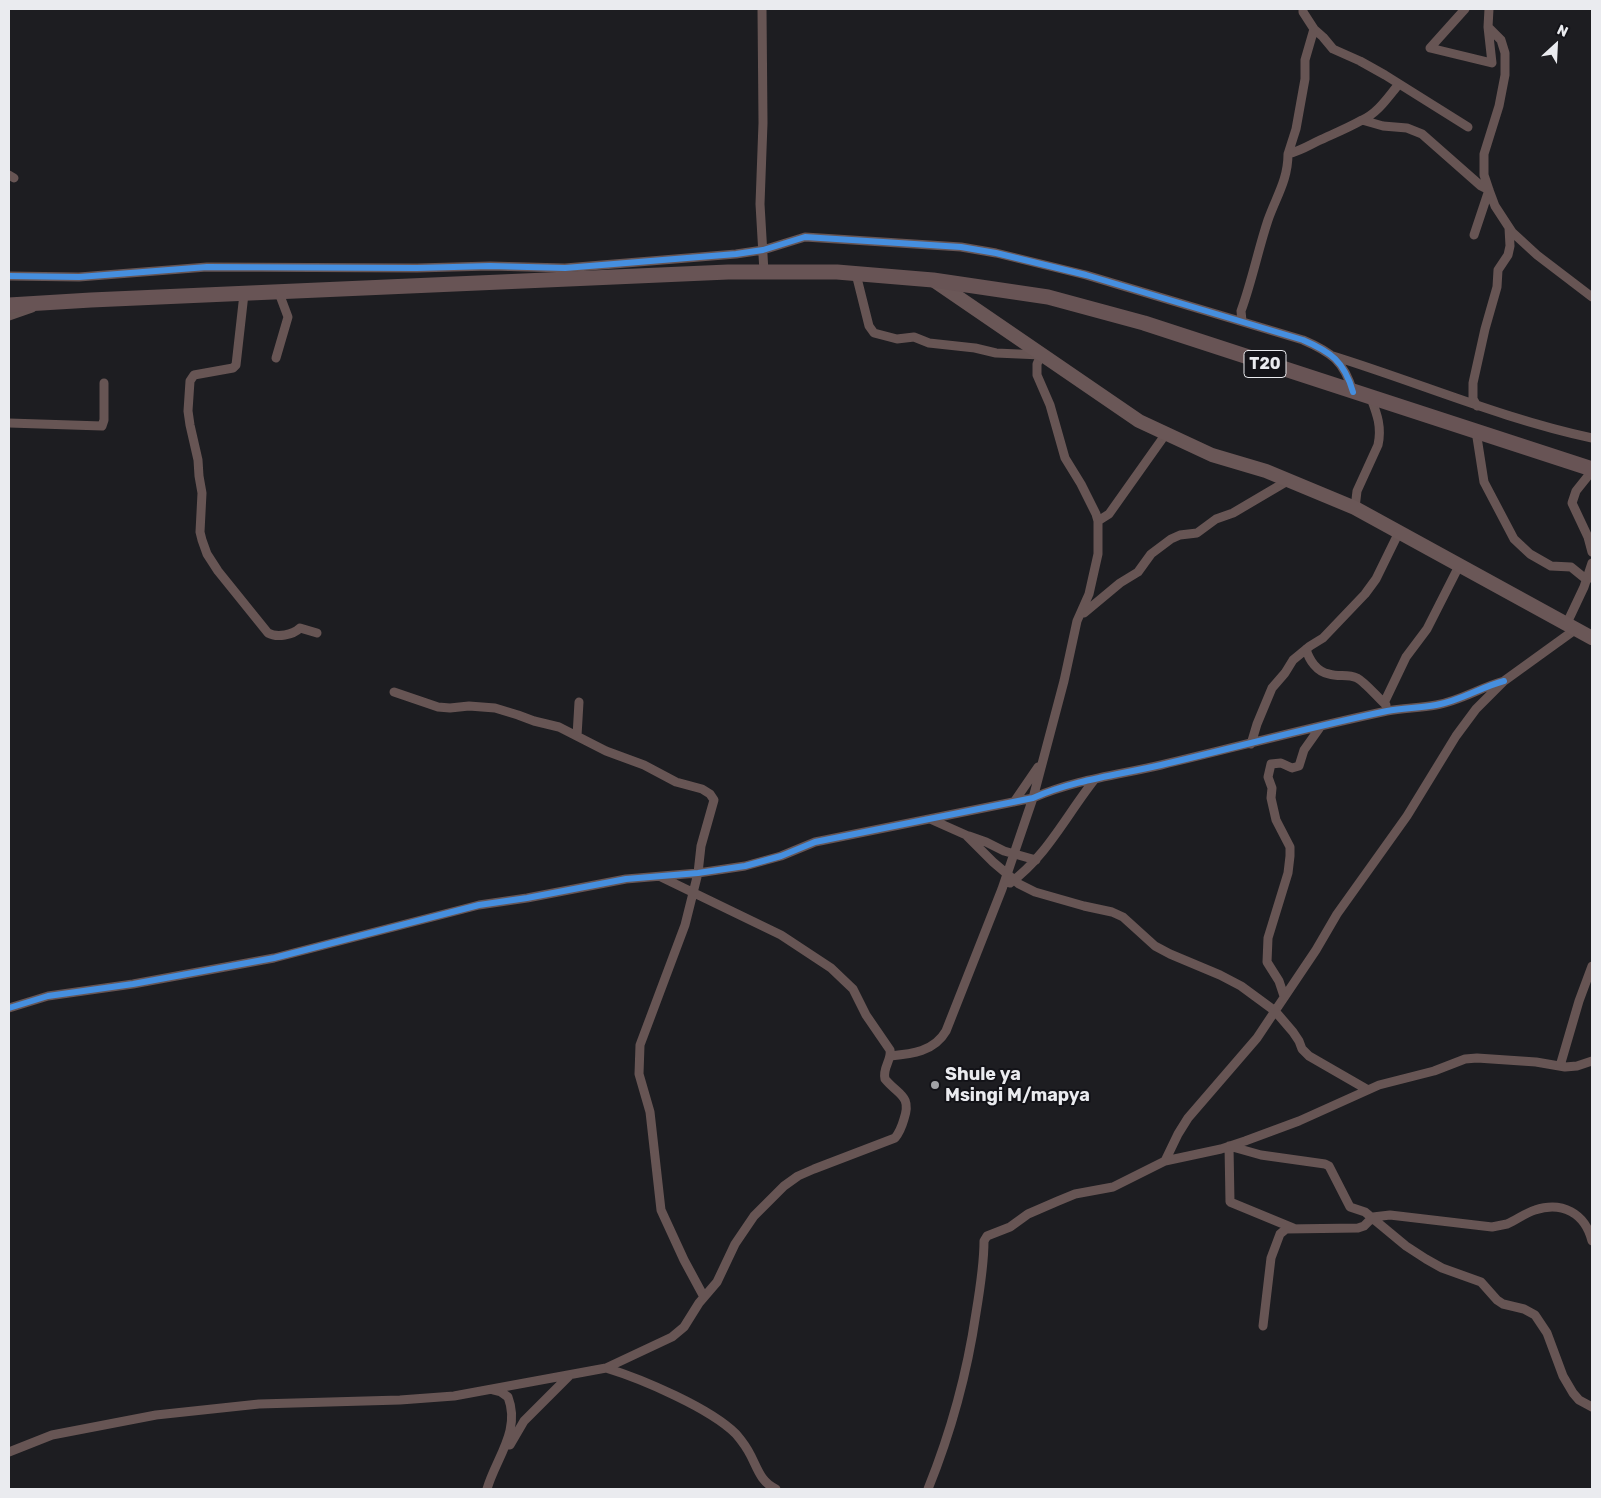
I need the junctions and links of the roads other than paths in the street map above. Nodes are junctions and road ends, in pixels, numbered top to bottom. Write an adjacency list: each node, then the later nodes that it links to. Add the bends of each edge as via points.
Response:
1 (762, 9): 14 (street, via 764,123 760,204)
2 (1303, 9): 6 (street)
3 (1466, 9): 5 (street, via 1430,48 1492,63)
4 (1489, 9): 5 (street)
5 (1488, 27): 11 (street, via 1501,40 1505,53 1499,106 1484,154 1484,175)
6 (1314, 29): 7 (street, via 1333,49); 10 (street, via 1305,60 1296,129)
7 (1399, 84): 8 (street, via 1370,116); 9 (street)
8 (1362, 120): 10 (street); 11 (street, via 1422,134 1480,186)
9 (1468, 127)
10 (1288, 154): 25 (street, via 1288,168 1268,219 1241,311)
11 (1489, 190): 12 (street); 13 (street)
12 (1509, 228): 21 (street, via 1530,249); 32 (street, via 1508,255 1498,270 1497,287 1473,383)
13 (1474, 234)
14 (763, 250): 15 (street); 17 (street, via 564,268 207,267 79,277); 25 (street, via 804,237 961,247 1086,275)
15 (764, 272): 16 (main road, T20); 19 (main road, T20)
16 (856, 274): 18 (main road, T20); 26 (street, via 870,330 874,332 897,339 914,337 929,343 996,353)
17 (9, 276)
18 (933, 280): 26 (street); 30 (main road, T20, via 1048,297 1144,323)
19 (279, 293): 20 (main road, T20); 28 (street, via 288,318)
20 (244, 294): 22 (main road, T20); 48 (street, via 236,365 194,375 190,381 188,418 202,493 200,532 215,566 268,633 277,636 300,628)
21 (1592, 297)
22 (43, 304): 23 (main road, T20); 24 (street)
23 (9, 305)
24 (9, 316)
25 (1242, 321): 27 (street, via 1303,340)
26 (1041, 355): 35 (street); 40 (street, via 1036,371 1050,405 1064,455)
27 (1333, 356): 30 (street, via 1348,376); 32 (street)
28 (276, 358)
29 (104, 384): 33 (street, via 102,426)
30 (1353, 392): 31 (main road, T20)
31 (1371, 398): 34 (main road, T20); 39 (street, via 1380,437 1357,491)
32 (1476, 406): 36 (street)
33 (9, 423)
34 (1476, 432): 37 (main road, T20); 45 (street, via 1484,482 1514,539 1530,554 1551,566 1571,566)
35 (1165, 435): 38 (street, via 1212,455); 40 (street, via 1109,514)
36 (1592, 438)
37 (1592, 470): 42 (street, via 1576,491 1572,503)
38 (1289, 480): 39 (street); 46 (street, via 1233,513 1216,519 1197,533 1171,539 1151,554 1138,572 1098,600)
39 (1355, 508): 41 (street)
40 (1098, 521): 46 (street, via 1098,554 1089,594)
41 (1399, 532): 44 (street); 50 (street, via 1365,594 1323,638)
42 (1592, 552)
43 (1592, 563): 45 (street)
44 (1460, 564): 47 (street); 54 (street, via 1427,629 1408,653)
45 (1587, 580): 47 (street)
46 (1077, 620): 59 (street)
47 (1571, 626): 49 (street); 51 (street)
48 (317, 633)
49 (1592, 638)
50 (1306, 649): 54 (street, via 1312,663 1319,669 1330,675 1356,678); 58 (street, via 1293,660 1272,688)
51 (1504, 681): 55 (street, via 1436,705); 72 (street, via 1476,709 1456,736 1420,796)
52 (394, 692): 57 (street, via 438,707 496,708 557,726)
53 (579, 702): 57 (street)
54 (1384, 703): 55 (street)
55 (1392, 710): 56 (street)
56 (1321, 726): 58 (street); 72 (street, via 1304,750 1299,766 1271,764 1268,777 1276,820 1290,847 1288,873 1268,938 1267,962)
57 (577, 736): 67 (street, via 712,796 714,803 701,846)
58 (1251, 744): 60 (street)
59 (1042, 760): 61 (street); 62 (street)
60 (1095, 779): 61 (street); 66 (street)
61 (1033, 798): 62 (street); 65 (street)
62 (1014, 802): 63 (street)
63 (930, 819): 64 (street); 67 (street, via 815,842 768,861)
64 (966, 835): 65 (street); 69 (street)
65 (1014, 854): 66 (street); 69 (street)
66 (1036, 860): 69 (street)
67 (698, 873): 68 (street); 70 (street)
68 (661, 877): 70 (street); 73 (street, via 626,879 479,904 274,958 48,996)
69 (1011, 877): 74 (street, via 1035,892 1123,916 1156,946 1227,979); 75 (street, via 1002,889 942,1037 923,1050)
70 (693, 894): 75 (street, via 781,935 831,968 853,989 890,1050); 84 (street, via 640,1045 639,1074 650,1112 661,1210)
71 (1592, 966): 77 (street)
72 (1284, 996): 74 (street)
73 (9, 1008)
74 (1275, 1011): 78 (street, via 1309,1056); 80 (street, via 1257,1038 1188,1118)
75 (890, 1056): 84 (street, via 884,1077 908,1107 896,1137 798,1176 784,1186 754,1216 735,1244 717,1282)
76 (1592, 1061): 77 (street, via 1577,1066)
77 (1560, 1066): 78 (street, via 1465,1059)
78 (1368, 1090): 79 (street, via 1299,1121)
79 (1229, 1146): 80 (street); 81 (street, via 1261,1155 1329,1166 1350,1207); 82 (street, via 1230,1202)
80 (1165, 1161): 94 (street, via 1113,1187 1075,1194 1058,1201 985,1238 978,1304 964,1378)
81 (1373, 1217): 82 (street, via 1358,1228); 83 (street, via 1402,1216 1492,1227 1533,1211 1558,1207 1581,1217); 89 (street, via 1426,1259 1481,1282 1503,1304 1524,1309 1535,1316 1547,1333 1573,1393)
82 (1294, 1228): 85 (street, via 1280,1234 1273,1251)
83 (1592, 1241)
84 (704, 1297): 86 (street, via 679,1332)
85 (1263, 1326)
86 (606, 1368): 87 (street); 93 (street, via 644,1381 719,1420 745,1444 762,1479)
87 (570, 1375): 88 (street); 91 (street, via 524,1421)
88 (490, 1389): 90 (street, via 416,1399 259,1404 185,1411 52,1435); 91 (street, via 508,1397 511,1406 510,1433)
89 (1592, 1407)
90 (9, 1452)
91 (502, 1454): 92 (street)
92 (487, 1489)
93 (776, 1489)
94 (928, 1489)

